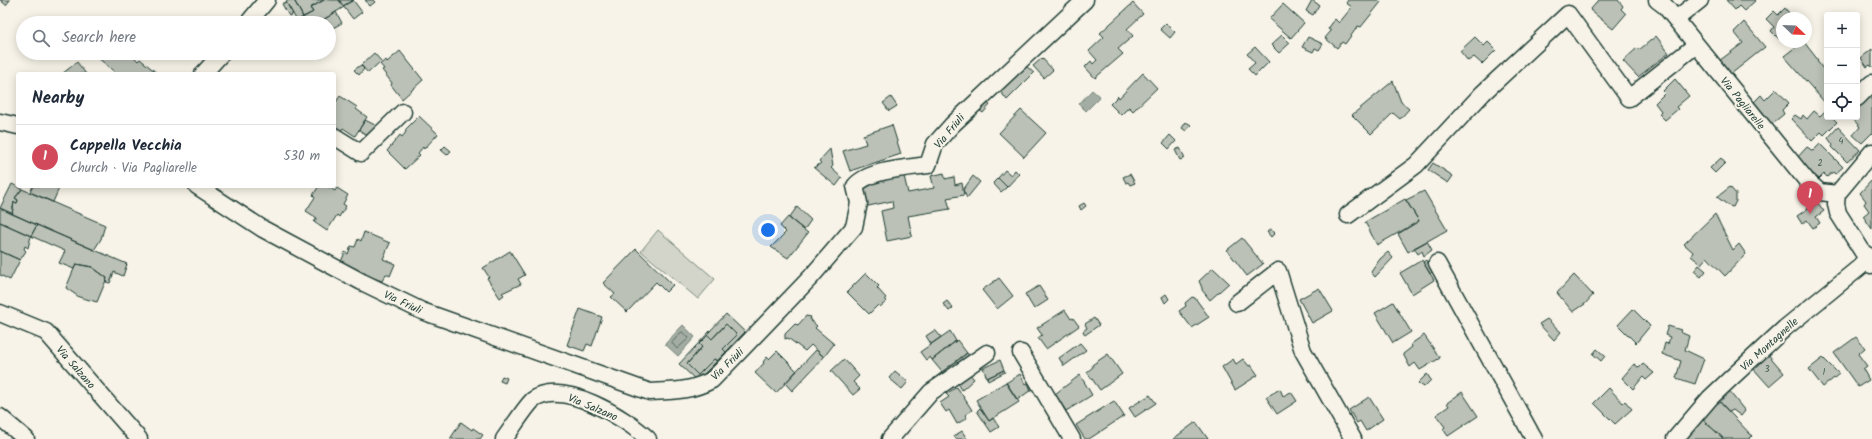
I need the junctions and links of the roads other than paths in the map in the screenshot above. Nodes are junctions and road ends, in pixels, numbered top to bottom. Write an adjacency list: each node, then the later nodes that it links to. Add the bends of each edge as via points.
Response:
1 (267, 0): 5 (street)
2 (1085, 0): 17 (street, Via Friuli, via 952,125 935,144 928,165 877,174 860,180 854,186 859,203 854,227 811,277 712,380 696,388 650,392 422,311 263,229)
3 (1657, 0): 6 (street, Via Pagliarelle)
4 (1700, 0): 6 (street)
5 (254, 16)
6 (1676, 19): 7 (street, Via Pagliarelle)
7 (1696, 45): 18 (street, Via Pagliarelle, via 1807,181 1820,192); 19 (street, via 1629,98 1568,14 1483,93 1416,165)
8 (216, 60): 9 (street)
9 (205, 72)
10 (1872, 83): 11 (street)
11 (1860, 95)
12 (403, 112): 15 (street, via 361,153)
13 (0, 122): 14 (street)
14 (16, 126)
15 (336, 137)
16 (1872, 152): 18 (street)
17 (203, 188)
18 (1837, 194): 20 (street, via 1838,214)
19 (1348, 215)
20 (1869, 261): 35 (street, Via Montagnelle, via 1785,328 1710,398)
21 (1437, 262): 34 (street)
22 (1237, 303): 33 (street, via 1278,271 1303,351)
23 (0, 313): 28 (street, Via Salzano, via 46,332)
24 (987, 353): 31 (street, via 931,392)
25 (1021, 353): 32 (street)
26 (0, 417): 27 (street)
27 (26, 439)
28 (139, 439)
29 (504, 439): 30 (street, Via Salzano, via 533,400 554,392 573,396 609,412 634,425)
30 (648, 439)
31 (890, 439)
32 (1072, 439)
33 (1353, 439)
34 (1534, 439)
35 (1675, 439)

